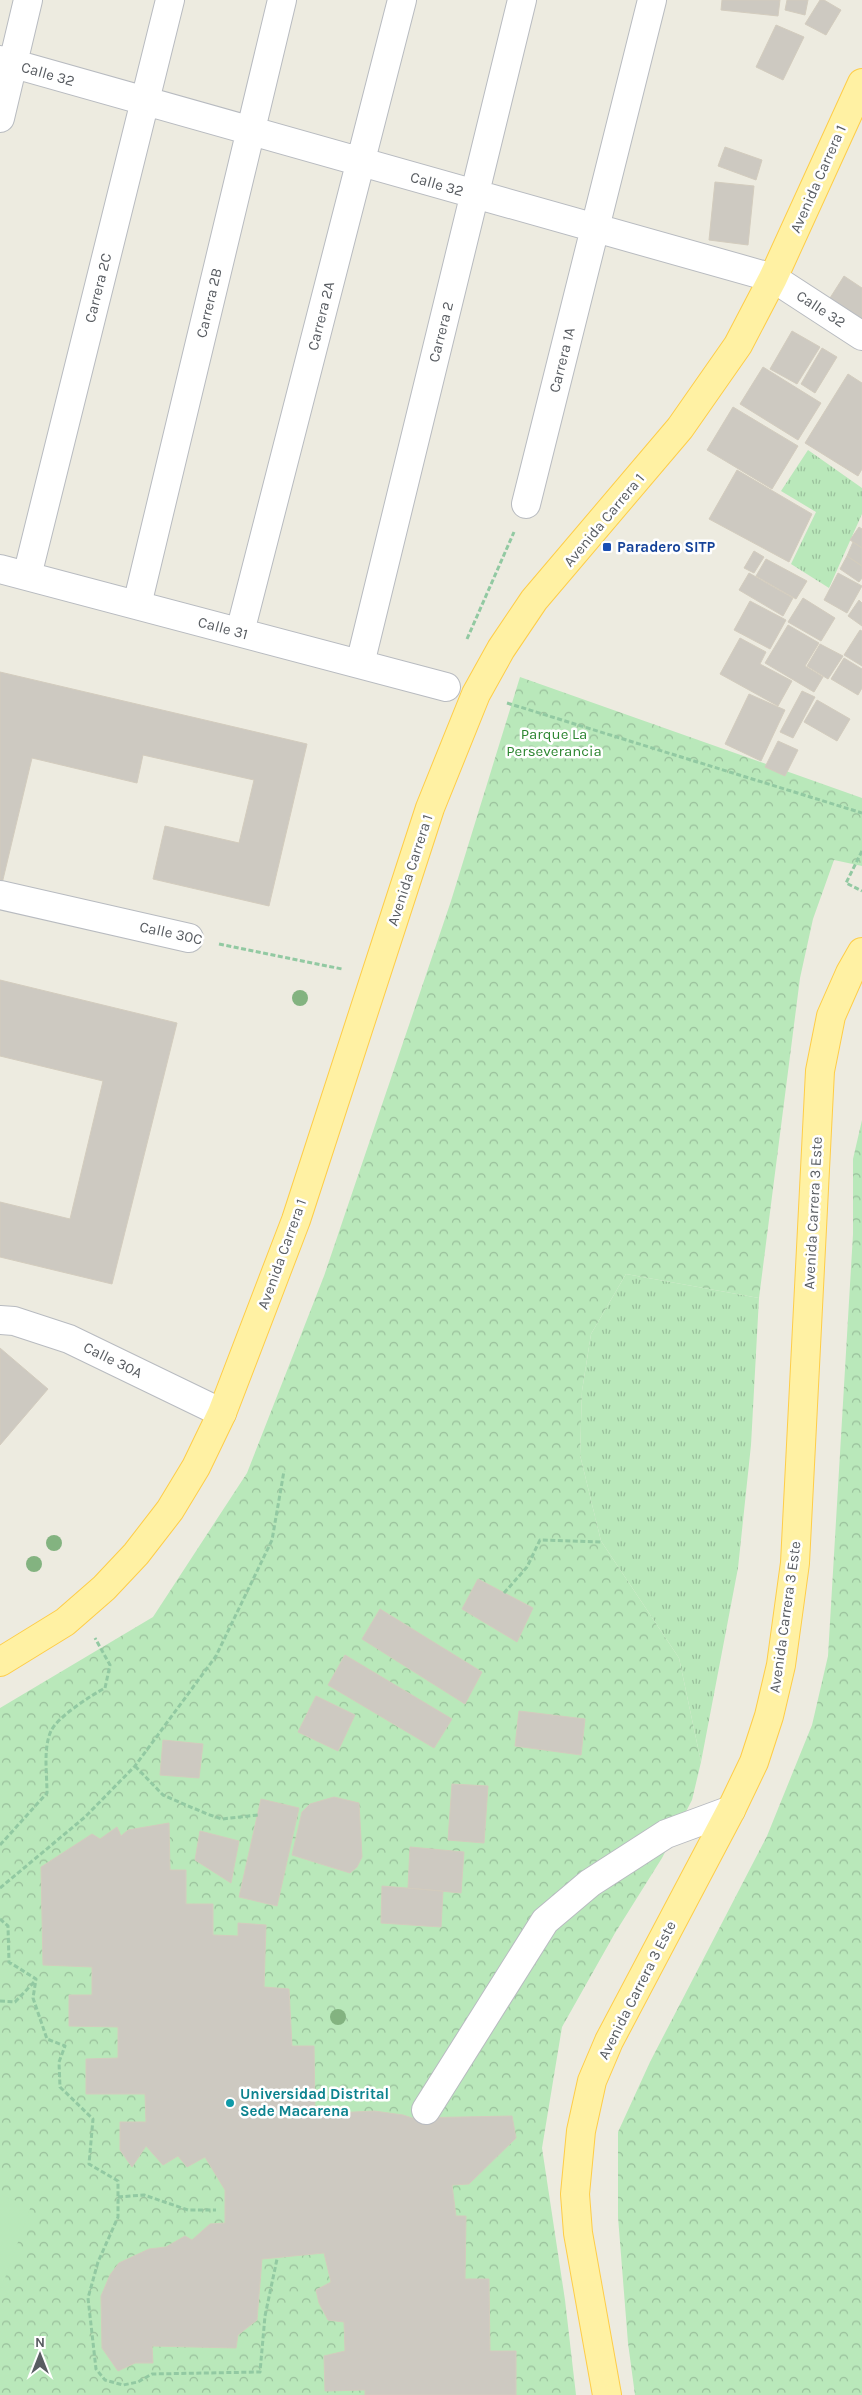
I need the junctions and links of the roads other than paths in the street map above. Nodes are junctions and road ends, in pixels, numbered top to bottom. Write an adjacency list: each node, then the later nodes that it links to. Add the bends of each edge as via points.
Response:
1 (28, 0): 7 (street)
2 (170, 0): 9 (street, Carrera 2C)
3 (282, 0): 11 (street, Carrera 2B)
4 (402, 0): 12 (street, Carrera 2A)
5 (522, 0): 13 (street, Carrera 2)
6 (652, 0): 14 (street, Carrera 1A)
7 (6, 62): 9 (street, Calle 32); 10 (street)
8 (862, 83): 15 (main road, Avenida Carrera 1)
9 (144, 102): 11 (street, Calle 32); 19 (street, Carrera 2C)
10 (0, 118)
11 (250, 132): 12 (street, Calle 32); 20 (street, Carrera 2B)
12 (360, 163): 13 (street, Calle 32); 21 (street, Carrera 2A)
13 (474, 194): 14 (street, Calle 32); 22 (street, Carrera 2)
14 (595, 228): 15 (street, Calle 32); 17 (street, Carrera 1A)
15 (773, 278): 16 (street, Calle 32); 28 (main road, Avenida Carrera 1, via 738,345 708,390 564,568 534,600 476,694 430,808 296,1220)
16 (862, 336)
17 (526, 504)
18 (0, 569): 19 (street, Calle 31)
19 (27, 576): 20 (street, Calle 31)
20 (137, 605): 21 (street, Calle 31)
21 (240, 632): 22 (street, Calle 31)
22 (360, 664): 23 (street, Calle 31)
23 (446, 686)
24 (0, 895): 25 (street, Calle 30C)
25 (189, 938)
26 (862, 952): 30 (main road, Avenida Carrera 3 Este, via 831,1016 820,1071 795,1563 781,1665 754,1762)
27 (0, 1320): 28 (street, Calle 30A, via 14,1321 69,1339)
28 (222, 1413): 29 (main road, Avenida Carrera 1, via 196,1467 170,1510 136,1554 65,1622)
29 (0, 1662)
30 (731, 1810): 31 (street, via 666,1834 590,1883 545,1921); 32 (main road, Avenida Carrera 3 Este, via 609,2041 592,2081 581,2131 575,2194 578,2233)
31 (426, 2110)
32 (607, 2395)

